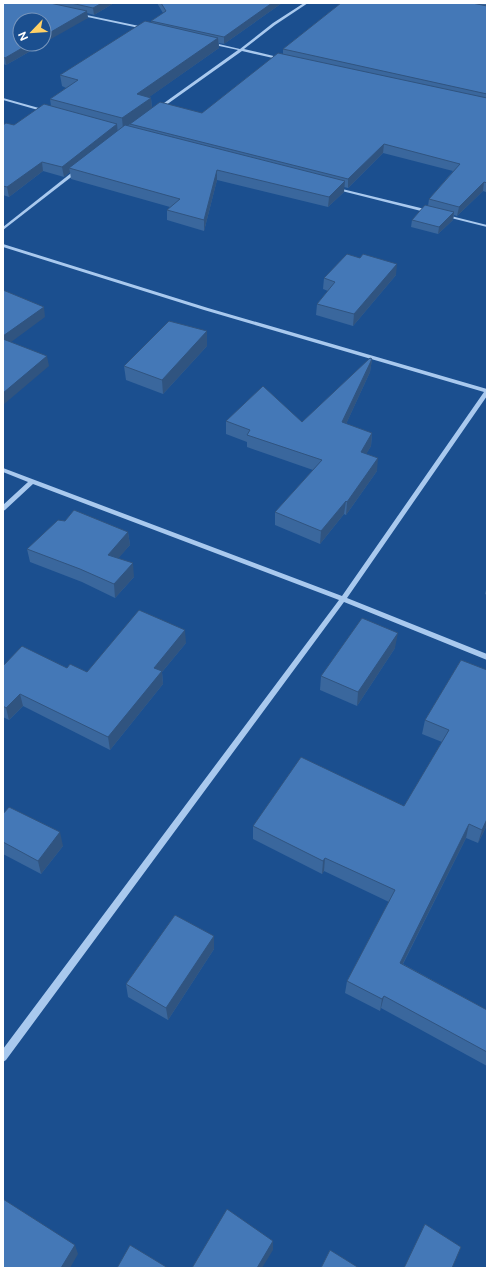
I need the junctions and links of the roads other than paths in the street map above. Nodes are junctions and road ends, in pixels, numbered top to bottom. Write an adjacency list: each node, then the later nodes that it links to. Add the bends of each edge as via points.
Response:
1 (306, 3): 5 (street)
2 (74, 13): 3 (street)
3 (150, 30)
4 (203, 42): 5 (street)
5 (241, 50): 6 (street); 9 (street)
6 (287, 60)
7 (3, 99): 8 (street)
8 (48, 112)
9 (150, 115)
10 (82, 167): 13 (street)
11 (332, 187): 12 (street)
12 (487, 226)
13 (3, 229)
14 (3, 245): 15 (street, via 206,309)
15 (487, 392): 19 (street)
16 (3, 470): 17 (street)
17 (32, 481): 18 (street); 19 (street)
18 (3, 509)
19 (343, 599): 20 (street); 21 (street)
20 (487, 657)
21 (3, 1057)

